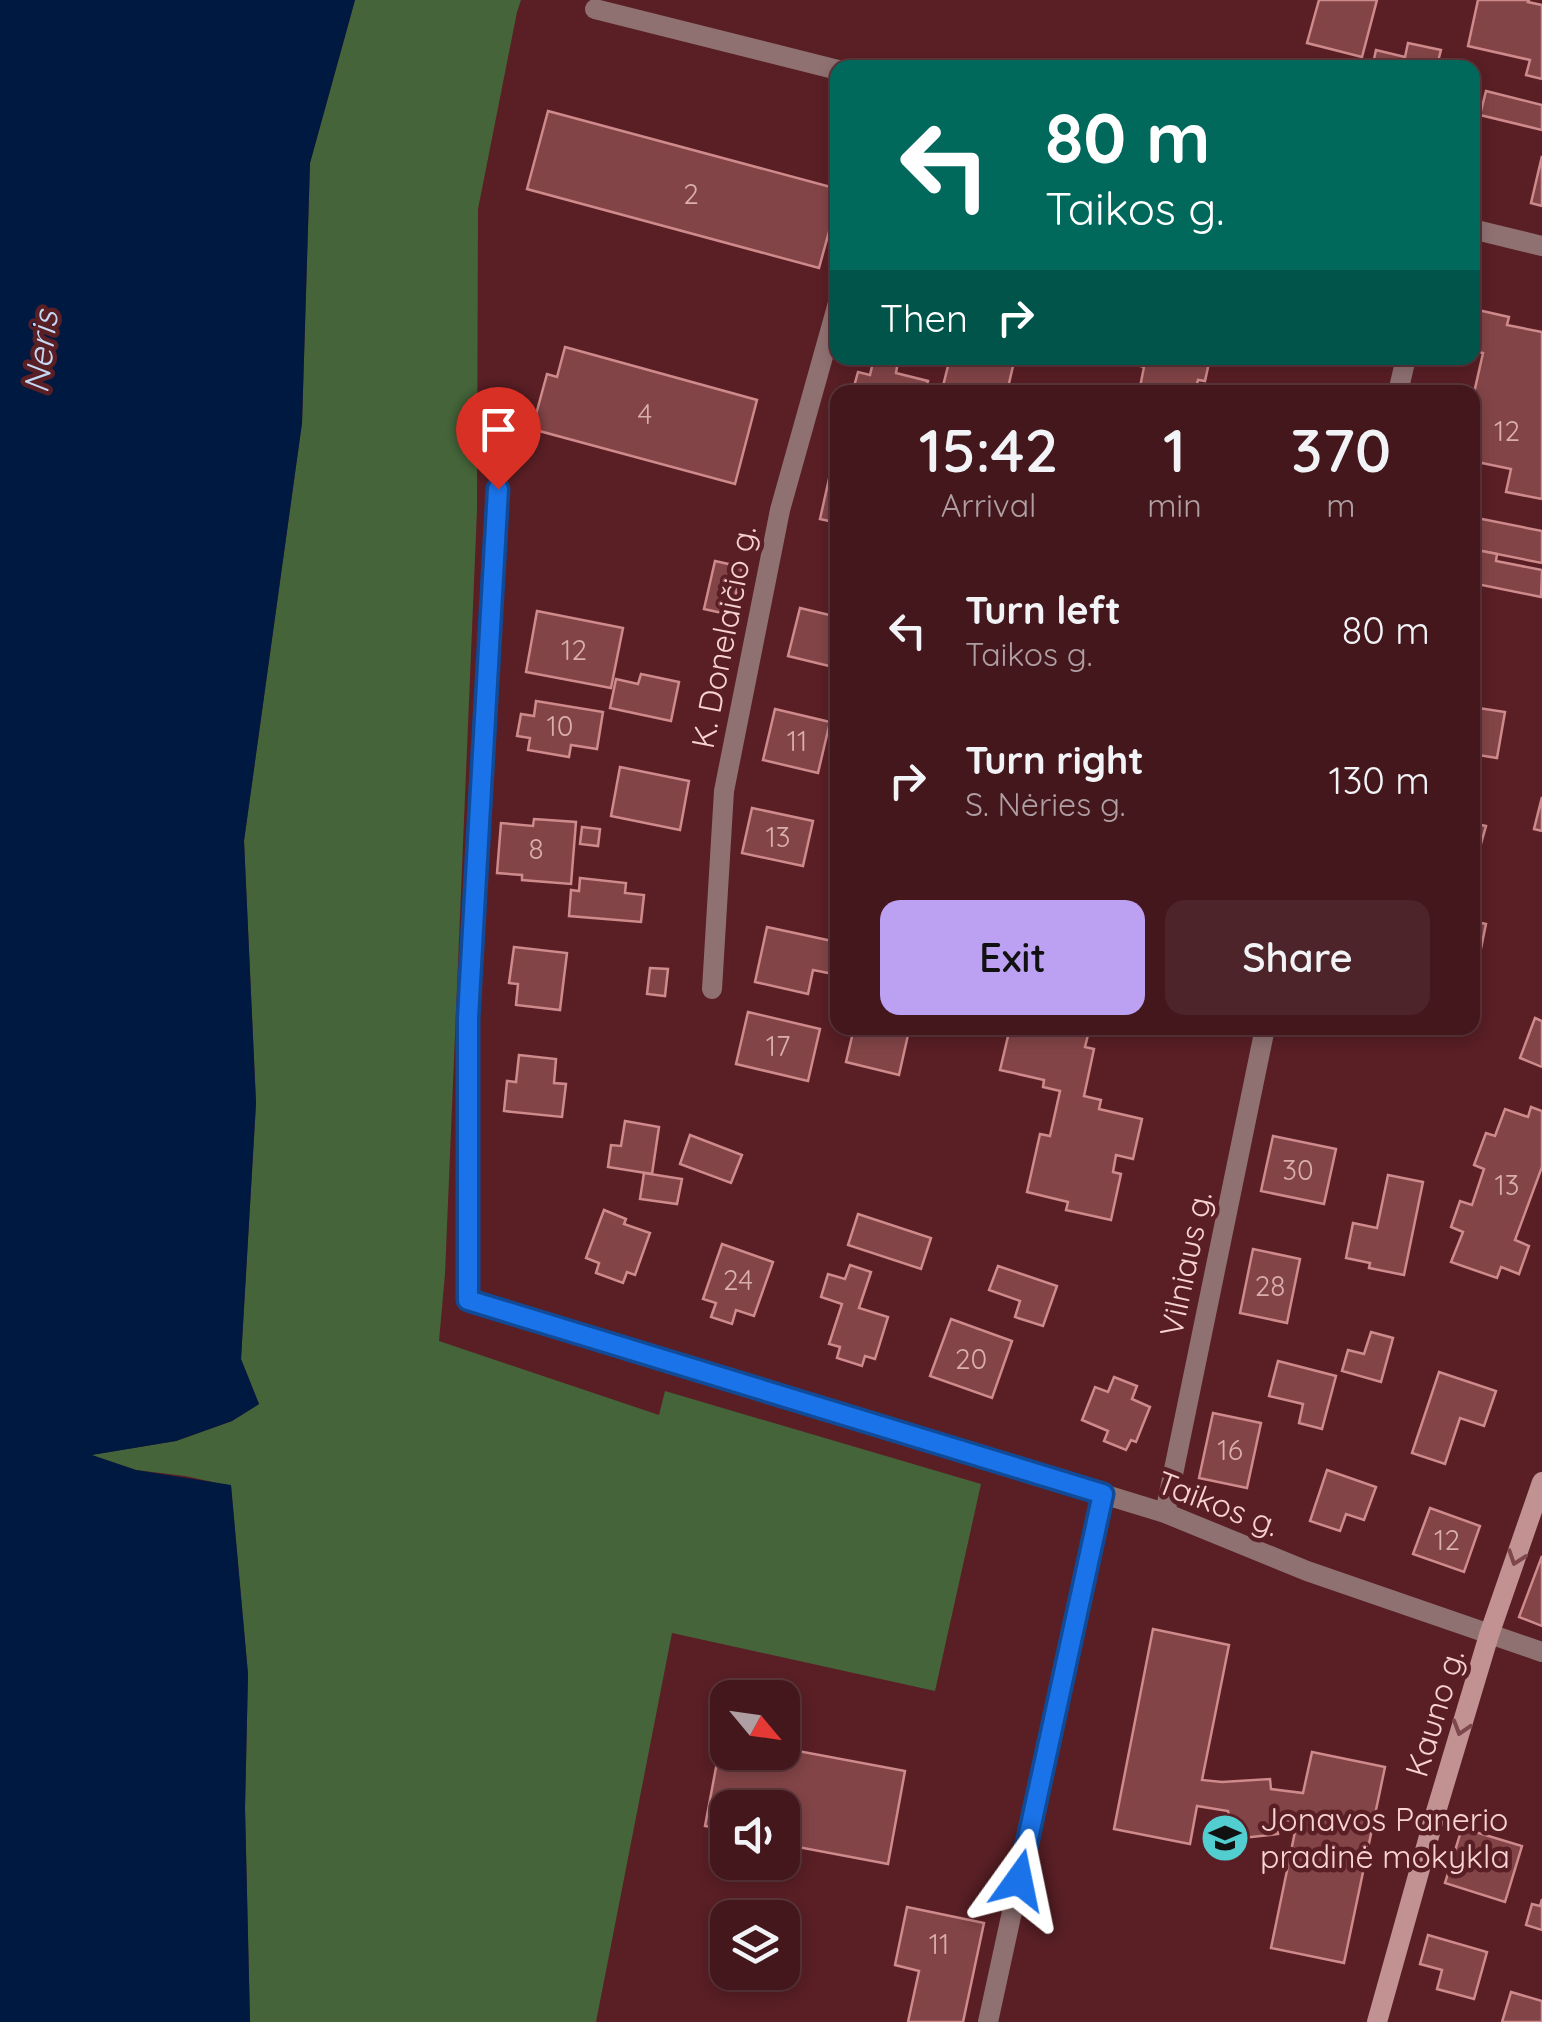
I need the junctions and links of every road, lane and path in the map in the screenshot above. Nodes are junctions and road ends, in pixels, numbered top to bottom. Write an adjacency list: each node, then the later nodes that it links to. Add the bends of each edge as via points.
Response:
1 (596, 9): 2 (street)
2 (830, 68)
3 (1480, 231): 4 (street)
4 (1542, 246)
5 (830, 332): 7 (street, K. Donelaičio g., via 780,510 724,791)
6 (498, 489): 10 (street, Taikos g., via 468,1018 468,1300)
7 (712, 989)
8 (1265, 1035): 11 (street, Vilniaus g.)
9 (1542, 1482): 12 (main road, Kauno g., one-way to 12)
10 (1103, 1494): 11 (street, Taikos g.); 14 (street)
11 (1165, 1513): 12 (street, Taikos g.)
12 (1490, 1634): 13 (street, Taikos g.); 15 (main road, Kauno g., one-way to 15)
13 (1542, 1652)
14 (988, 2022)
15 (1378, 2022)

